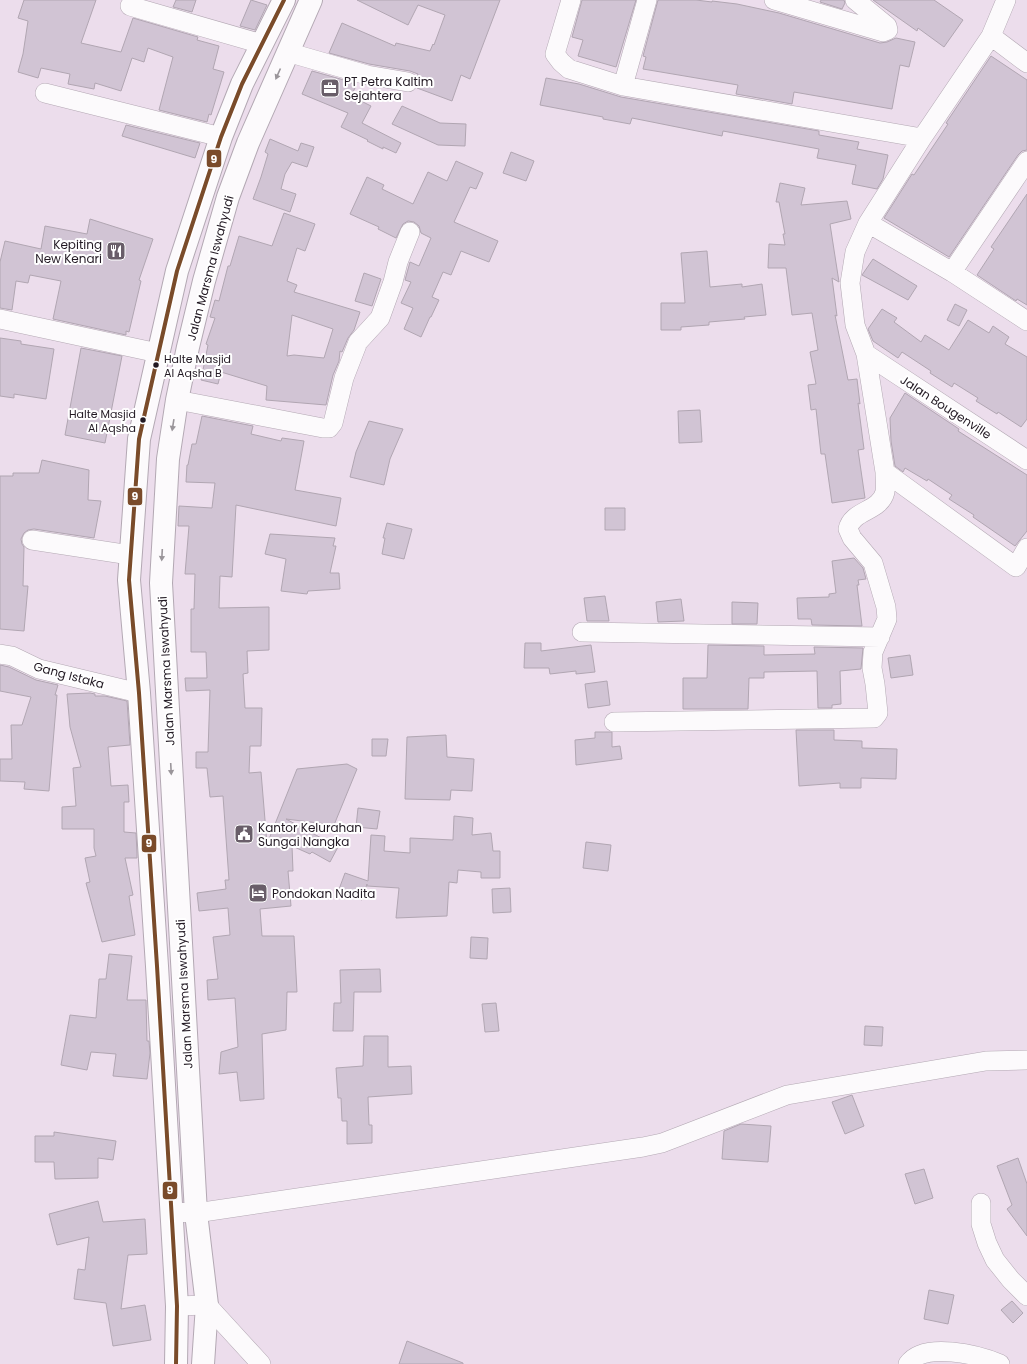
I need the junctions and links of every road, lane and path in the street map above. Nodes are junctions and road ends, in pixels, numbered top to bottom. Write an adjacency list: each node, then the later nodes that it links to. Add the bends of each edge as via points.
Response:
1 (284, 0): 10 (highway, Jalan Marsma Iswahyudi)
2 (311, 0): 11 (highway, Jalan Marsma Iswahyudi)
3 (571, 0): 14 (street, via 555,54 569,69)
4 (647, 0): 14 (street)
5 (774, 0): 6 (street, via 883,32 888,30 887,26)
6 (855, 0)
7 (1006, 0): 9 (street)
8 (130, 6): 10 (street)
9 (991, 36): 12 (street); 17 (street)
10 (262, 44): 16 (highway, Jalan Marsma Iswahyudi, via 242,84)
11 (288, 52): 13 (street, via 367,75); 26 (highway, Jalan Marsma Iswahyudi, one-way to 26, via 248,143 228,197 204,281)
12 (1027, 63)
13 (408, 82)
14 (623, 86): 17 (street)
15 (44, 93): 16 (street)
16 (221, 137): 24 (highway, Jalan Marsma Iswahyudi, via 177,271)
17 (922, 138): 19 (street)
18 (1027, 161): 21 (street)
19 (868, 223): 21 (street); 25 (street, via 855,252 850,283 855,325)
20 (410, 232): 26 (street, via 380,318 358,342 344,378 333,424 329,428)
21 (952, 272): 23 (street)
22 (0, 319): 24 (street)
23 (1027, 321)
24 (158, 353): 31 (highway, Jalan Marsma Iswahyudi, via 139,439)
25 (866, 354): 27 (street, Jalan Bougenville); 28 (street)
26 (177, 400): 41 (highway, Jalan Marsma Iswahyudi, one-way to 41, via 168,459 161,583)
27 (1027, 460)
28 (885, 472): 32 (street); 34 (street, via 885,492 881,501 873,509 856,516 848,529 852,538 873,563 880,581 887,619)
29 (32, 540): 31 (street)
30 (1027, 548): 32 (street)
31 (130, 555): 36 (highway, Jalan Marsma Iswahyudi, via 129,580)
32 (1021, 570)
33 (582, 632): 34 (street)
34 (880, 637): 37 (street, via 873,652 872,668 878,713 874,718)
35 (0, 654): 36 (street, Gang Istaka, via 12,656 39,669)
36 (139, 693): 40 (highway, Jalan Marsma Iswahyudi)
37 (614, 722)
38 (1027, 1060): 41 (street, via 986,1061 788,1095 662,1143)
39 (981, 1204): 42 (street, via 981,1224 987,1243 1011,1280)
40 (171, 1212): 41 (street); 43 (highway, Jalan Marsma Iswahyudi)
41 (196, 1213): 44 (highway, Jalan Marsma Iswahyudi)
42 (1027, 1296)
43 (177, 1306): 44 (street); 45 (highway, Jalan Marsma Iswahyudi)
44 (207, 1306): 46 (highway, Jalan Marsma Iswahyudi); 47 (street)
45 (176, 1364)
46 (203, 1364)
47 (261, 1364)
48 (908, 1364): 49 (street, via 924,1352 951,1352 985,1358)
49 (1000, 1364)

